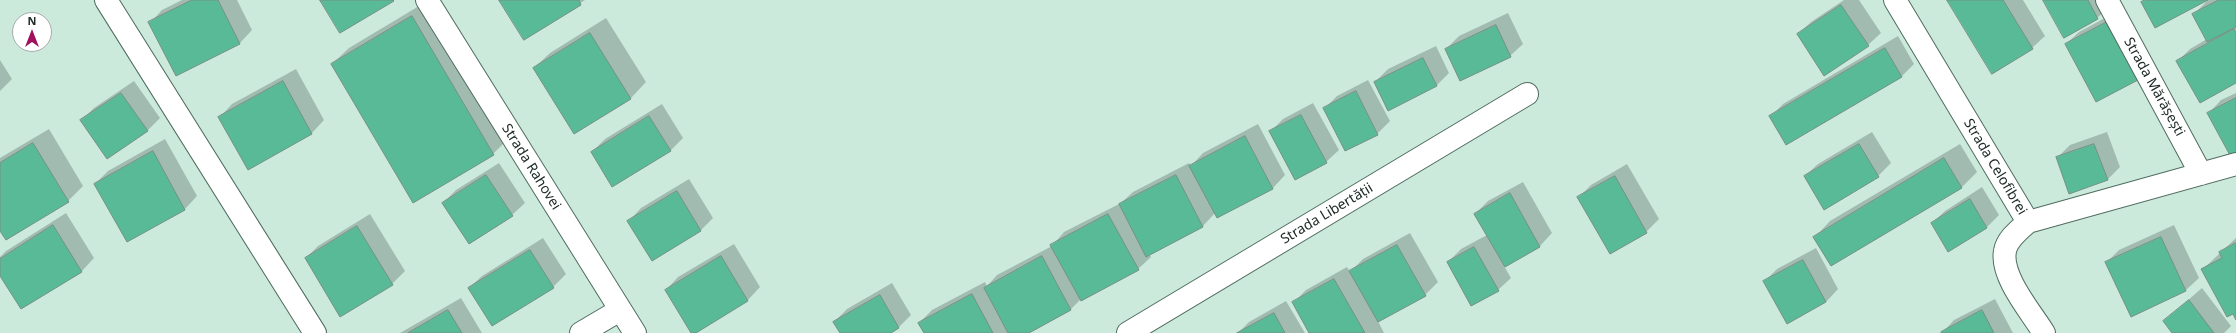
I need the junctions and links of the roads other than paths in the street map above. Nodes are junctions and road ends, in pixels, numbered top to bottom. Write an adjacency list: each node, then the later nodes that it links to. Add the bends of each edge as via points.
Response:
1 (106, 0): 10 (street)
2 (427, 0): 9 (street, Strada Rahovei)
3 (1895, 0): 8 (street, Strada Celofibrei)
4 (2107, 0): 7 (street, Strada Mărășești)
5 (1527, 94): 13 (street, Strada Libertății)
6 (2236, 164): 7 (street)
7 (2201, 174): 8 (street)
8 (2028, 222): 14 (street, Strada Celofibrei, via 2011,238 2005,251 2006,265 2009,279)
9 (620, 310): 11 (street); 12 (street, Strada Rahovei)
10 (315, 333)
11 (581, 333)
12 (635, 333)
13 (1128, 333)
14 (2044, 333)

